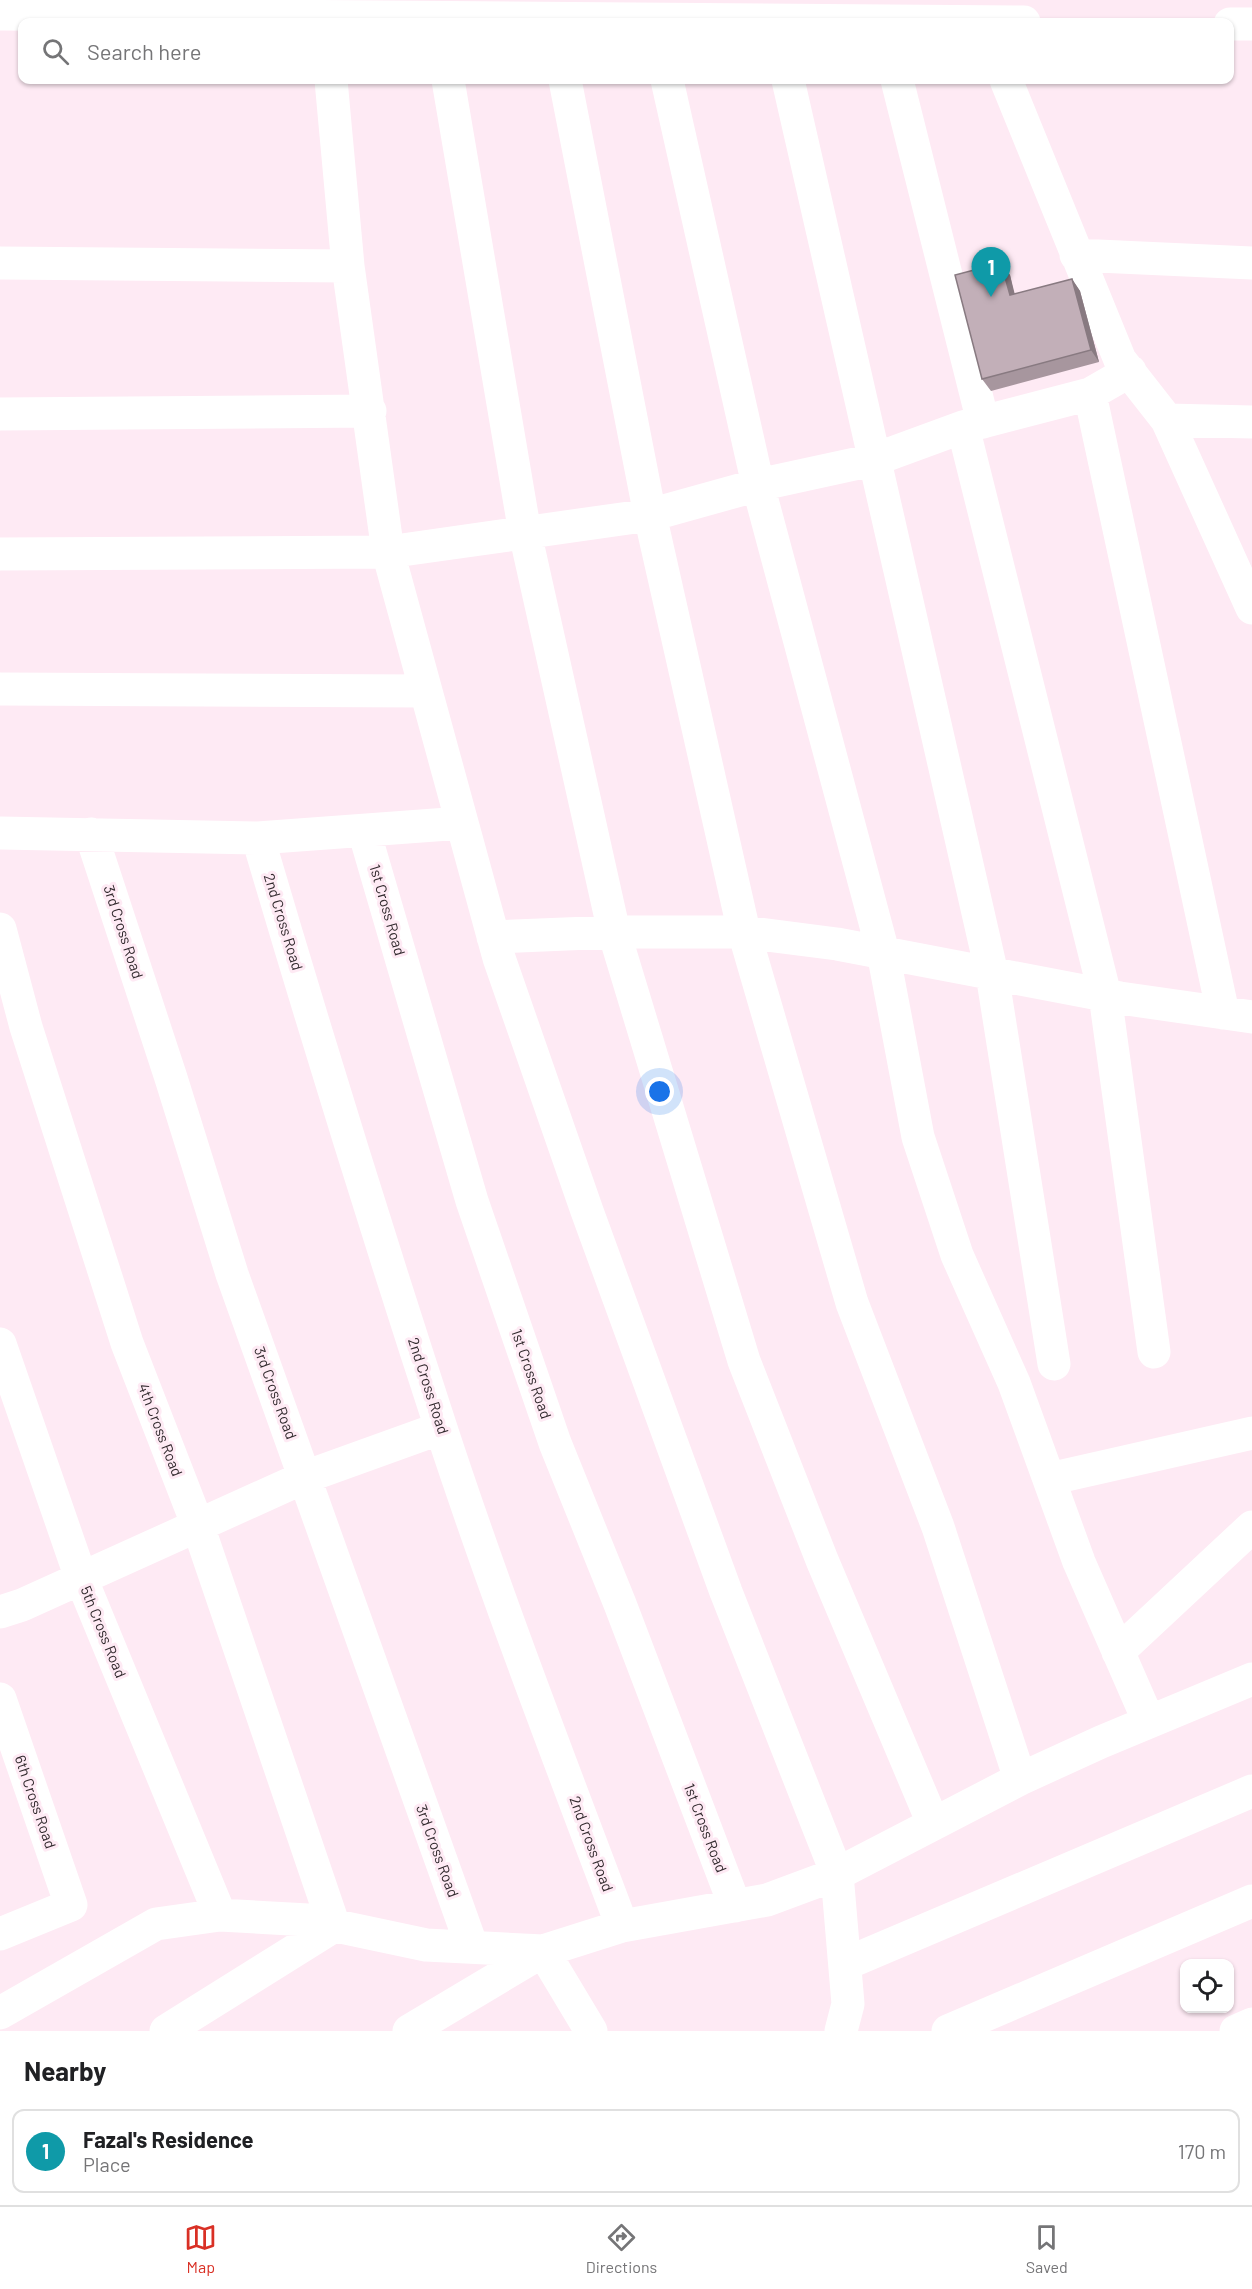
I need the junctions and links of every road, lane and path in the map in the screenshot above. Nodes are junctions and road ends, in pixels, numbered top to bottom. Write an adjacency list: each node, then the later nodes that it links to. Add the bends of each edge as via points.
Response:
1 (0, 14): 3 (street)
2 (653, 14): 4 (street); 5 (street)
3 (217, 18)
4 (586, 18)
5 (723, 18)
6 (1234, 24): 7 (street)
7 (1252, 24)
8 (331, 84): 18 (street)
9 (449, 84): 29 (street)
10 (566, 84): 28 (street)
11 (668, 84): 27 (street)
12 (789, 84): 26 (street)
13 (898, 84): 25 (street)
14 (1008, 84): 15 (street)
15 (1076, 255): 16 (street); 19 (street, via 1120,360)
16 (1252, 263)
17 (0, 264): 18 (street)
18 (348, 266): 21 (street)
19 (1130, 371): 20 (street); 23 (street)
20 (1090, 394): 25 (street); 47 (street)
21 (370, 411): 22 (street); 30 (street)
22 (0, 414)
23 (1167, 420): 24 (street); 32 (street)
24 (1252, 422)
25 (973, 424): 26 (street); 46 (street)
26 (873, 460): 27 (street); 45 (street)
27 (758, 485): 28 (street); 44 (street)
28 (650, 515): 29 (street); 42 (street)
29 (525, 533): 30 (street); 41 (street)
30 (388, 552): 31 (street); 34 (street)
31 (0, 554)
32 (1252, 608)
33 (0, 689): 34 (street)
34 (425, 691): 35 (street)
35 (462, 824): 36 (street); 43 (street)
36 (364, 831): 39 (street); 68 (street, 1st Cross Road, via 471,1201 551,1432)
37 (0, 833): 38 (street)
38 (91, 834): 39 (street); 53 (street, 3rd Cross Road, via 232,1274)
39 (258, 838): 51 (street, 2nd Cross Road)
40 (0, 929): 55 (street, 4th Cross Road, via 26,1027 127,1343)
41 (614, 932): 42 (street); 43 (street); 65 (street, via 744,1361 822,1560)
42 (744, 932): 44 (street); 63 (street, via 852,1303 938,1527)
43 (493, 937): 66 (street, via 583,1200 722,1581)
44 (883, 952): 45 (street); 54 (street, via 918,1137 957,1255 1014,1383)
45 (992, 974): 46 (street); 50 (street)
46 (1105, 995): 47 (street); 49 (street)
47 (1238, 1015)
48 (0, 1344): 57 (street, 5th Cross Road)
49 (1154, 1352)
50 (1054, 1364)
51 (441, 1428): 53 (street); 71 (street, 2nd Cross Road)
52 (1252, 1433): 54 (street)
53 (305, 1477): 55 (street); 73 (street, 3rd Cross Road)
54 (1048, 1479): 59 (street)
55 (198, 1526): 57 (street); 70 (street, 4th Cross Road)
56 (1252, 1527): 59 (street)
57 (81, 1578): 58 (street); 69 (street, 5th Cross Road)
58 (0, 1612)
59 (1118, 1652): 62 (street)
60 (1252, 1679): 62 (street)
61 (0, 1699): 72 (street, 6th Cross Road, via 71,1905)
62 (1149, 1722): 63 (street)
63 (1020, 1779): 65 (street)
64 (1252, 1791): 75 (street)
65 (933, 1823): 66 (street)
66 (837, 1874): 68 (street, via 767,1900); 75 (street)
67 (1252, 1901): 82 (street)
68 (735, 1906): 71 (street)
69 (220, 1915): 70 (street, via 308,1920); 76 (street, via 156,1924)
70 (334, 1926): 73 (street, via 426,1945); 78 (street)
71 (622, 1926): 74 (street)
72 (0, 1934)
73 (471, 1947): 74 (street)
74 (543, 1951): 79 (street); 80 (street)
75 (844, 1964): 81 (street, via 848,2004)
76 (0, 2013)
77 (1252, 2024): 83 (street)
78 (166, 2031)
79 (409, 2031)
80 (591, 2031)
81 (841, 2031)
82 (948, 2031)
83 (1236, 2031)

